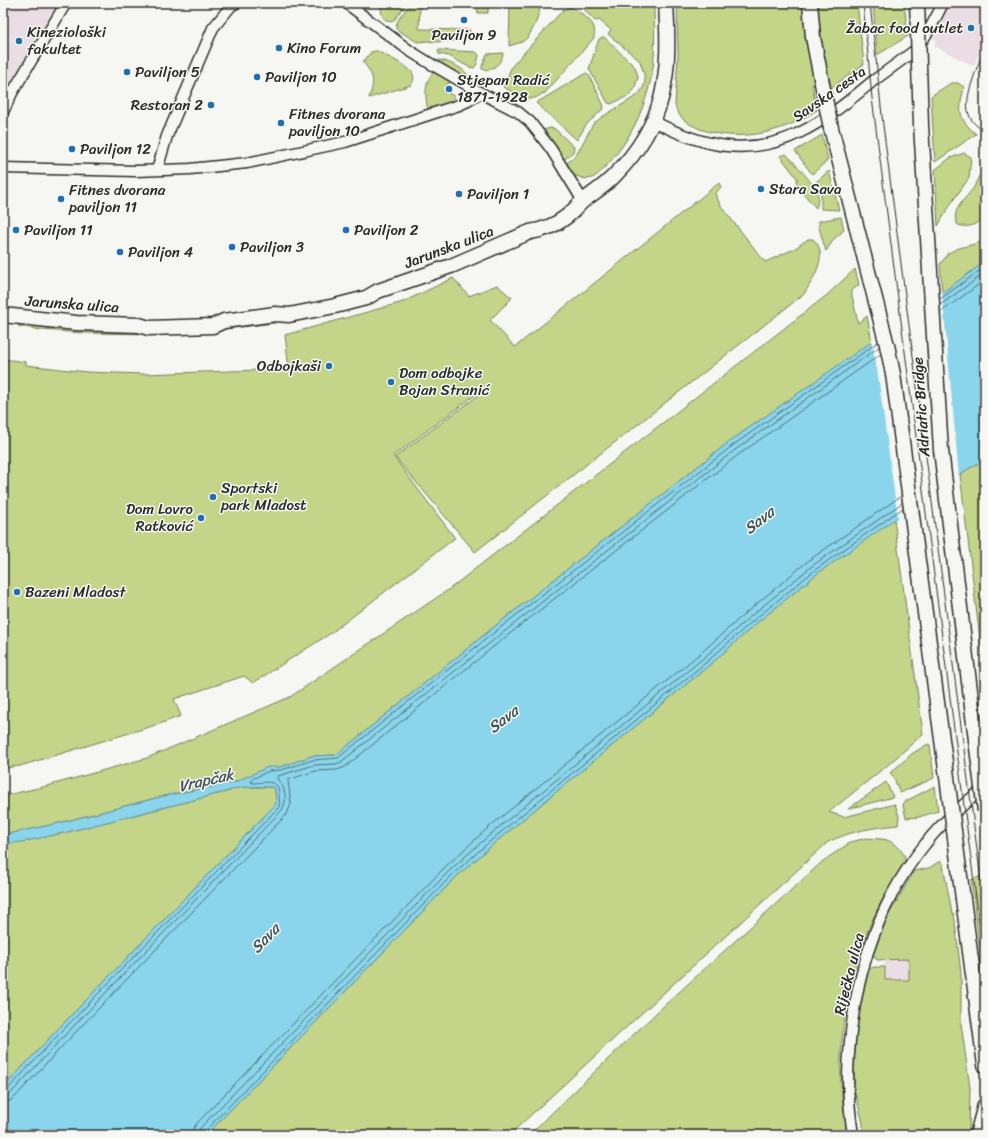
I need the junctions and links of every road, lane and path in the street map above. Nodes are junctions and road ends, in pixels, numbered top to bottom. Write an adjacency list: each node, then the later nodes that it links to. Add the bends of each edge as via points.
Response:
1 (66, 3): 9 (street)
2 (236, 3): 12 (street, via 213,28 167,136)
3 (346, 3): 8 (street, via 410,51)
4 (666, 3): 10 (main road, Jarunska ulica, via 667,71)
5 (810, 3): 17 (main road, Adriatic Bridge, bridge, via 831,128 893,374)
6 (917, 3): 16 (main road, Adriatic Bridge, bridge, via 921,125 941,450)
7 (943, 3): 10 (street, Savska cesta, via 925,39 915,50 824,118 798,133 768,144 749,147 722,146 684,135)
8 (481, 93): 12 (street, via 458,105 345,142 247,163); 13 (street, via 518,112 530,122 551,149)
9 (3, 112)
10 (654, 121): 13 (main road, Jarunska ulica, via 628,161 609,181)
11 (3, 168): 12 (street)
12 (157, 170)
13 (583, 201): 14 (main road, Jarunska ulica, via 562,220 543,230 530,232 451,266 378,291 364,291 275,314 224,321 213,319 148,322 139,325 76,323)
14 (3, 315)
15 (985, 787): 19 (street, Riječka ulica, via 925,844 901,880 876,929 856,996 851,1034 848,1076)
16 (985, 811)
17 (985, 1065)
18 (985, 1105): 20 (main road)
19 (853, 1135)
20 (977, 1135)

